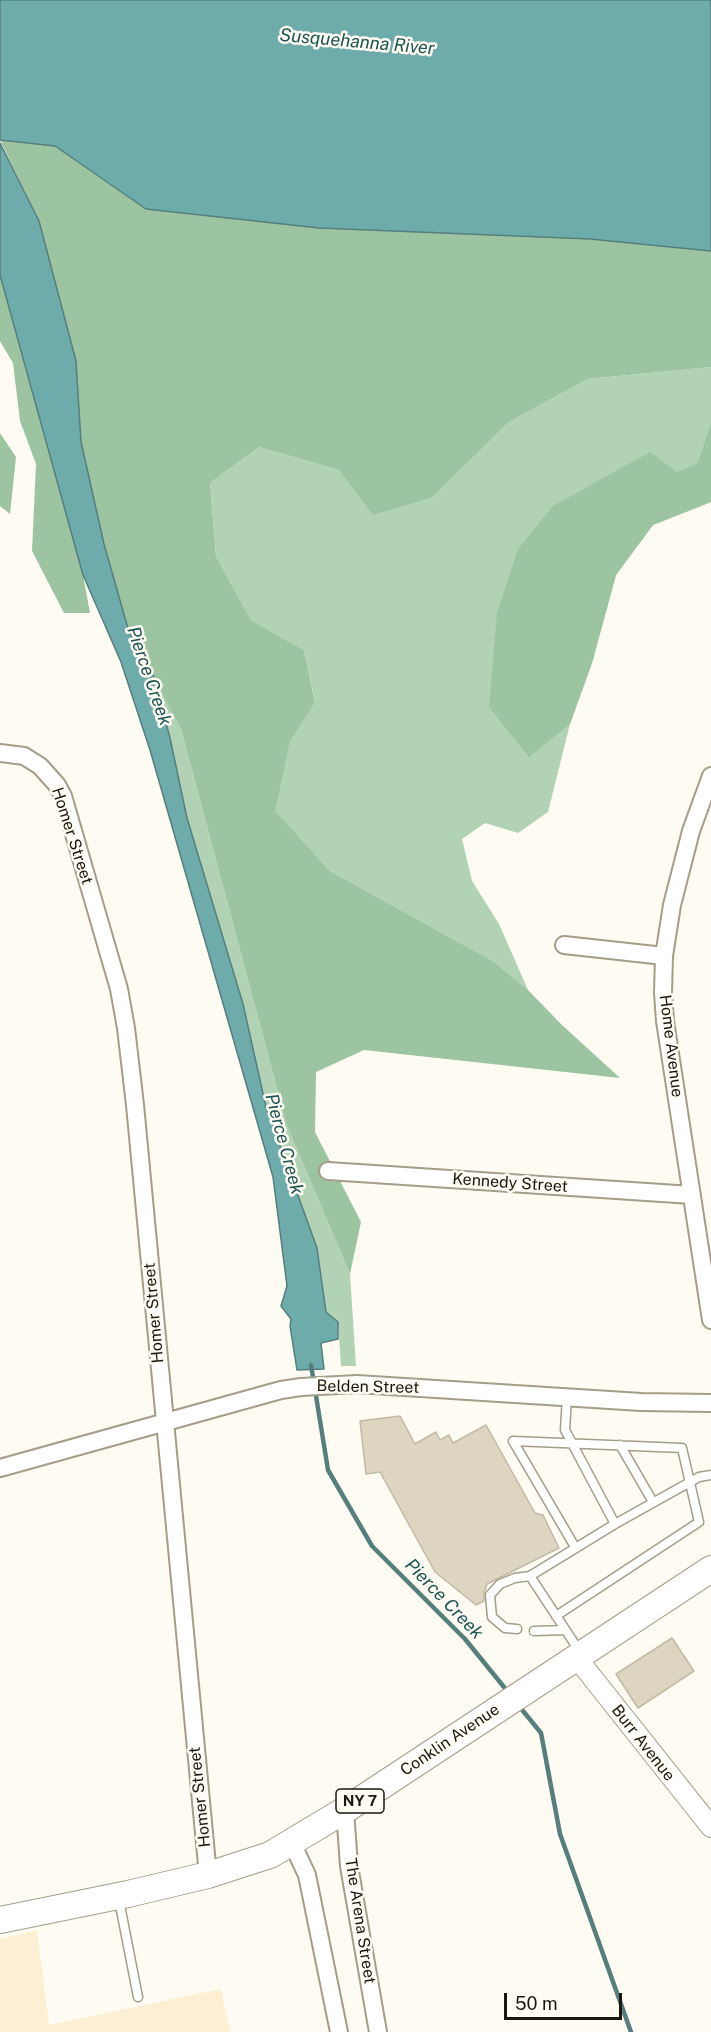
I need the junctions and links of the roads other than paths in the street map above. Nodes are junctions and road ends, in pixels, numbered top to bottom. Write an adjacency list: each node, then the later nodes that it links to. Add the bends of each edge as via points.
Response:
1 (0, 753): 11 (street, Homer Street, via 24,756 57,784 119,989 135,1105)
2 (711, 776): 4 (street, Home Avenue, via 691,831)
3 (564, 945): 4 (street)
4 (664, 956): 6 (street, Home Avenue, via 666,1021)
5 (328, 1171): 6 (street, Kennedy Street)
6 (692, 1195): 7 (street, Home Avenue)
7 (704, 1226): 8 (street, Home Avenue)
8 (711, 1320)
9 (567, 1397): 10 (street, Belden Street); 11 (street, Belden Street, via 342,1383 281,1390); 12 (lane, via 566,1430)
10 (711, 1403)
11 (164, 1423): 14 (street, Belden Street); 30 (street, Homer Street)
12 (572, 1443): 13 (lane); 18 (lane); 19 (lane, via 513,1441)
13 (620, 1445): 16 (lane, via 682,1448); 17 (lane)
14 (0, 1468)
15 (711, 1475): 16 (lane)
16 (689, 1482): 17 (lane); 22 (lane, via 699,1522)
17 (653, 1502): 18 (lane)
18 (615, 1524): 19 (lane)
19 (576, 1547): 21 (lane)
20 (711, 1569): 26 (main road, Conklin Avenue / NY 7)
21 (530, 1576): 22 (lane); 23 (lane, via 501,1584 490,1595 492,1617 505,1628)
22 (556, 1616): 24 (lane)
23 (517, 1629)
24 (565, 1630): 25 (lane); 26 (lane)
25 (534, 1631)
26 (578, 1656): 27 (main road, Conklin Avenue / NY 7); 28 (street, Burr Avenue)
27 (345, 1810): 29 (main road, Conklin Avenue / NY 7); 35 (street, The Arena Street, via 349,1866)
28 (711, 1827)
29 (292, 1843): 30 (main road, Conklin Avenue / NY 7, via 242,1866); 34 (street, via 307,1875)
30 (208, 1875): 31 (main road, Conklin Avenue / NY 7)
31 (118, 1896): 32 (main road, Conklin Avenue / NY 7); 33 (lane)
32 (0, 1920)
33 (138, 1996)
34 (339, 2032)
35 (378, 2032)

